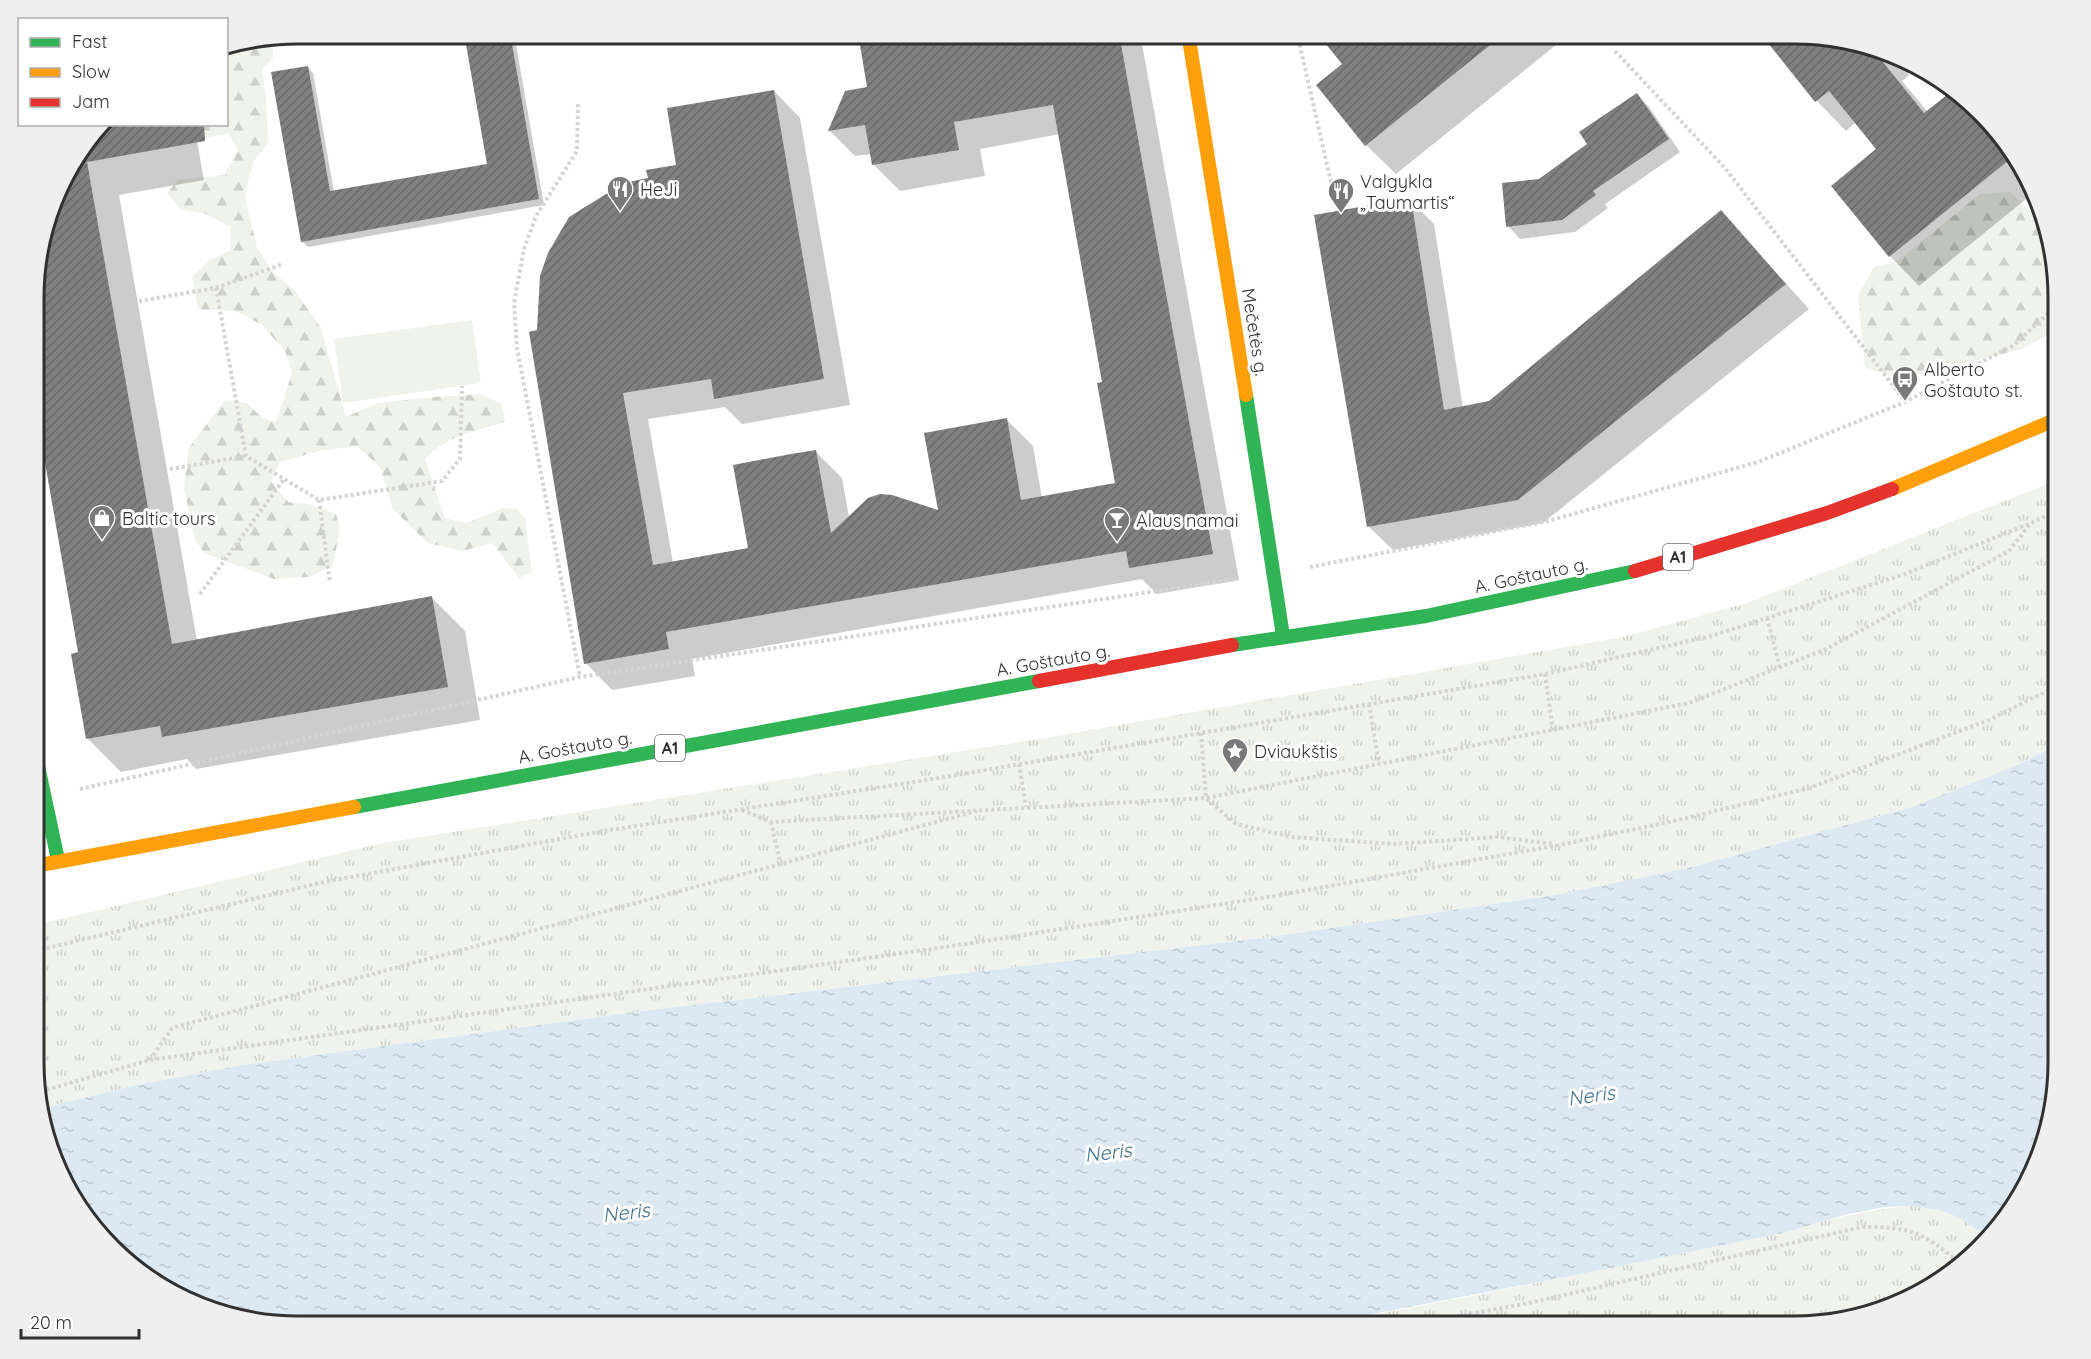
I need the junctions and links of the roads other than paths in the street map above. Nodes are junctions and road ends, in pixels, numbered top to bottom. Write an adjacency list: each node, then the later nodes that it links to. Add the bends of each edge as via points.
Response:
1 (1190, 44): 3 (main road, Mečetės g.)
2 (2048, 423): 3 (main road, A. Goštauto g. / A1, via 1916,482 1627,573 1426,616)
3 (1282, 636): 5 (main road, A. Goštauto g. / A1)
4 (44, 802): 5 (main road)
5 (58, 860): 6 (main road, A. Goštauto g. / A1)
6 (44, 864)

